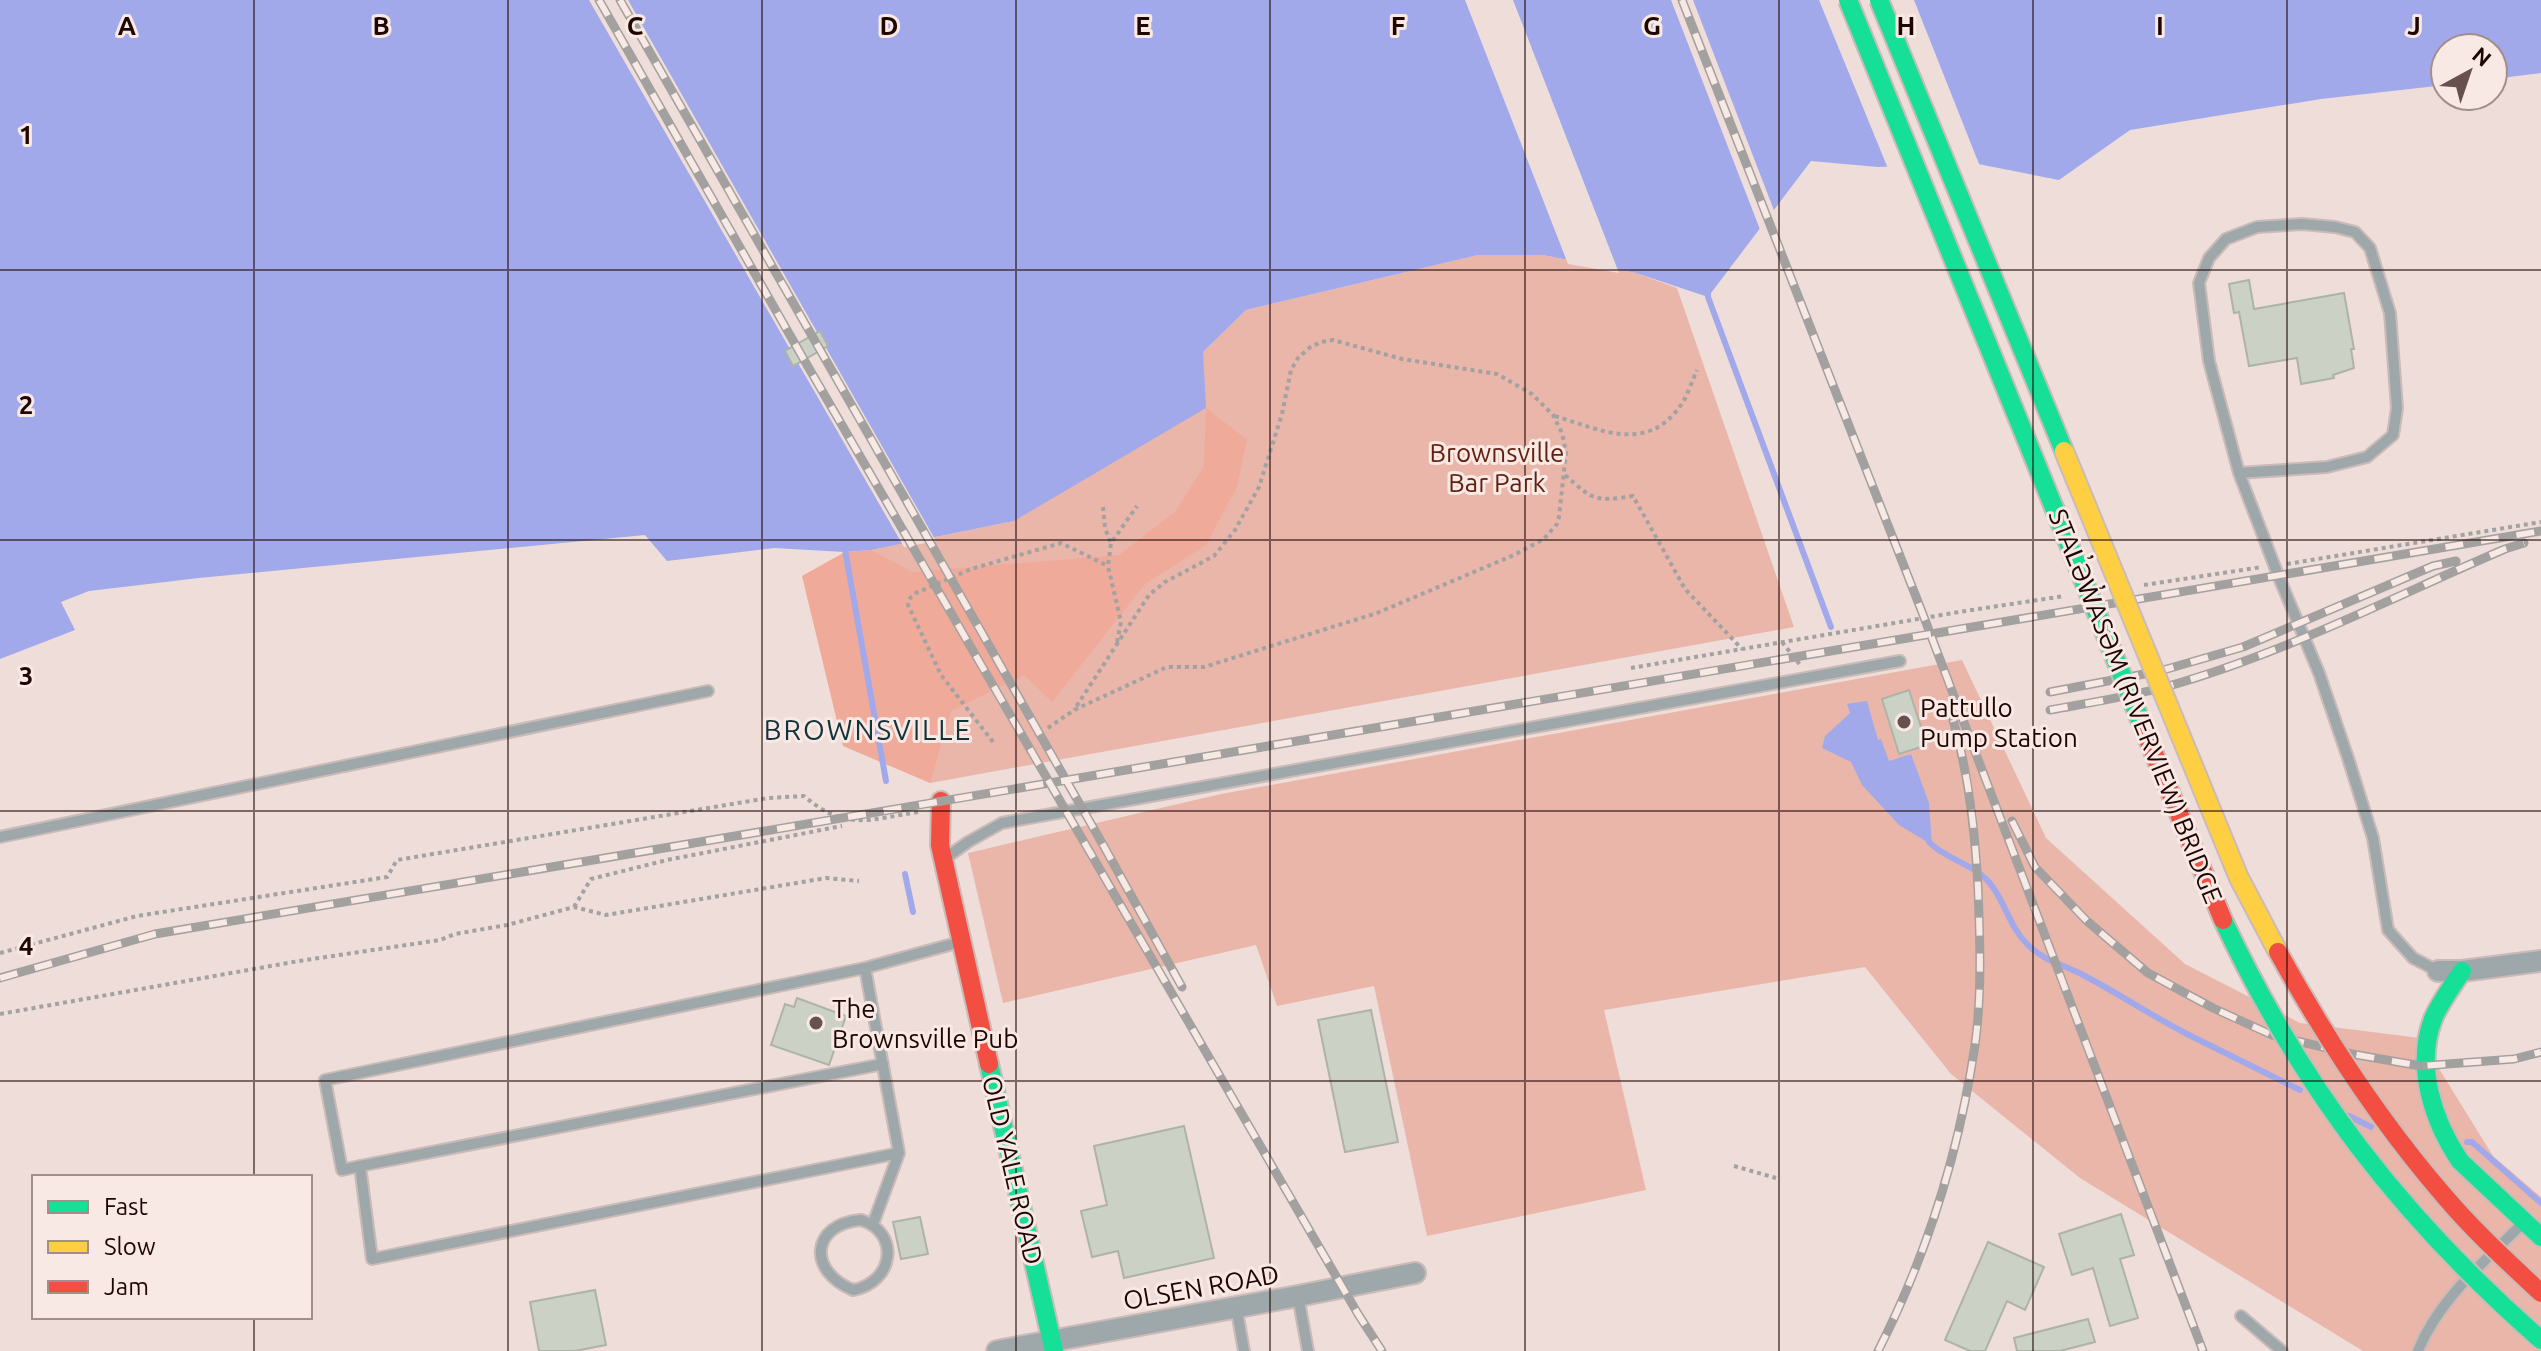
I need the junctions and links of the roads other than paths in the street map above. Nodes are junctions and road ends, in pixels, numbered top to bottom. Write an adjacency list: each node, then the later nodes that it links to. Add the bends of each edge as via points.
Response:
1 (1848, 0): 25 (main road, STAL̕ƏW̓ASƏM (RIVERVIEW) BRIDGE, bridge, via 2196,861 2253,982 2303,1070 2401,1202 2488,1294)
2 (1879, 0): 21 (main road, STAL̕ƏW̓ASƏM (RIVERVIEW) BRIDGE, bridge, via 2239,878 2278,956 2338,1058 2429,1181)
3 (2239, 473): 3 (lane, via 2207,345 2199,283 2209,258 2226,239 2257,227 2302,224 2355,232 2370,248 2390,313 2397,408 2393,435 2367,457 2327,467); 12 (lane, via 2319,673 2361,798 2388,930 2413,958)
4 (1900, 661): 8 (lane, via 1002,823)
5 (708, 691): 7 (lane)
6 (941, 807): 8 (main road, OLD YALE ROAD)
7 (0, 837)
8 (943, 860): 9 (main road, OLD YALE ROAD)
9 (961, 942): 11 (lane); 26 (main road, OLD YALE ROAD)
10 (2541, 961): 13 (street)
11 (865, 968): 14 (lane); 16 (lane, via 325,1080 342,1170)
12 (2438, 971): 13 (street)
13 (2462, 971): 17 (main road, via 2431,1025 2427,1044 2432,1103 2460,1161)
14 (883, 1064): 15 (lane); 16 (lane)
15 (899, 1153): 16 (lane, via 372,1259); 18 (lane)
16 (360, 1166)
17 (2523, 1222): 19 (main road); 31 (lane, via 2441,1307)
18 (873, 1224): 18 (lane, via 888,1261 875,1282 853,1290 823,1266 822,1245 837,1226 861,1220)
19 (2541, 1237)
20 (1415, 1273): 22 (street, OLSEN ROAD)
21 (2541, 1293)
22 (1298, 1296): 23 (street, OLSEN ROAD); 29 (lane)
23 (1236, 1306): 26 (street, OLSEN ROAD); 28 (lane)
24 (2241, 1316): 30 (lane)
25 (2541, 1340)
26 (1053, 1346): 27 (street, OLSEN ROAD)
27 (997, 1351)
28 (1244, 1351)
29 (1308, 1351)
30 (2282, 1351)
31 (2418, 1351)

